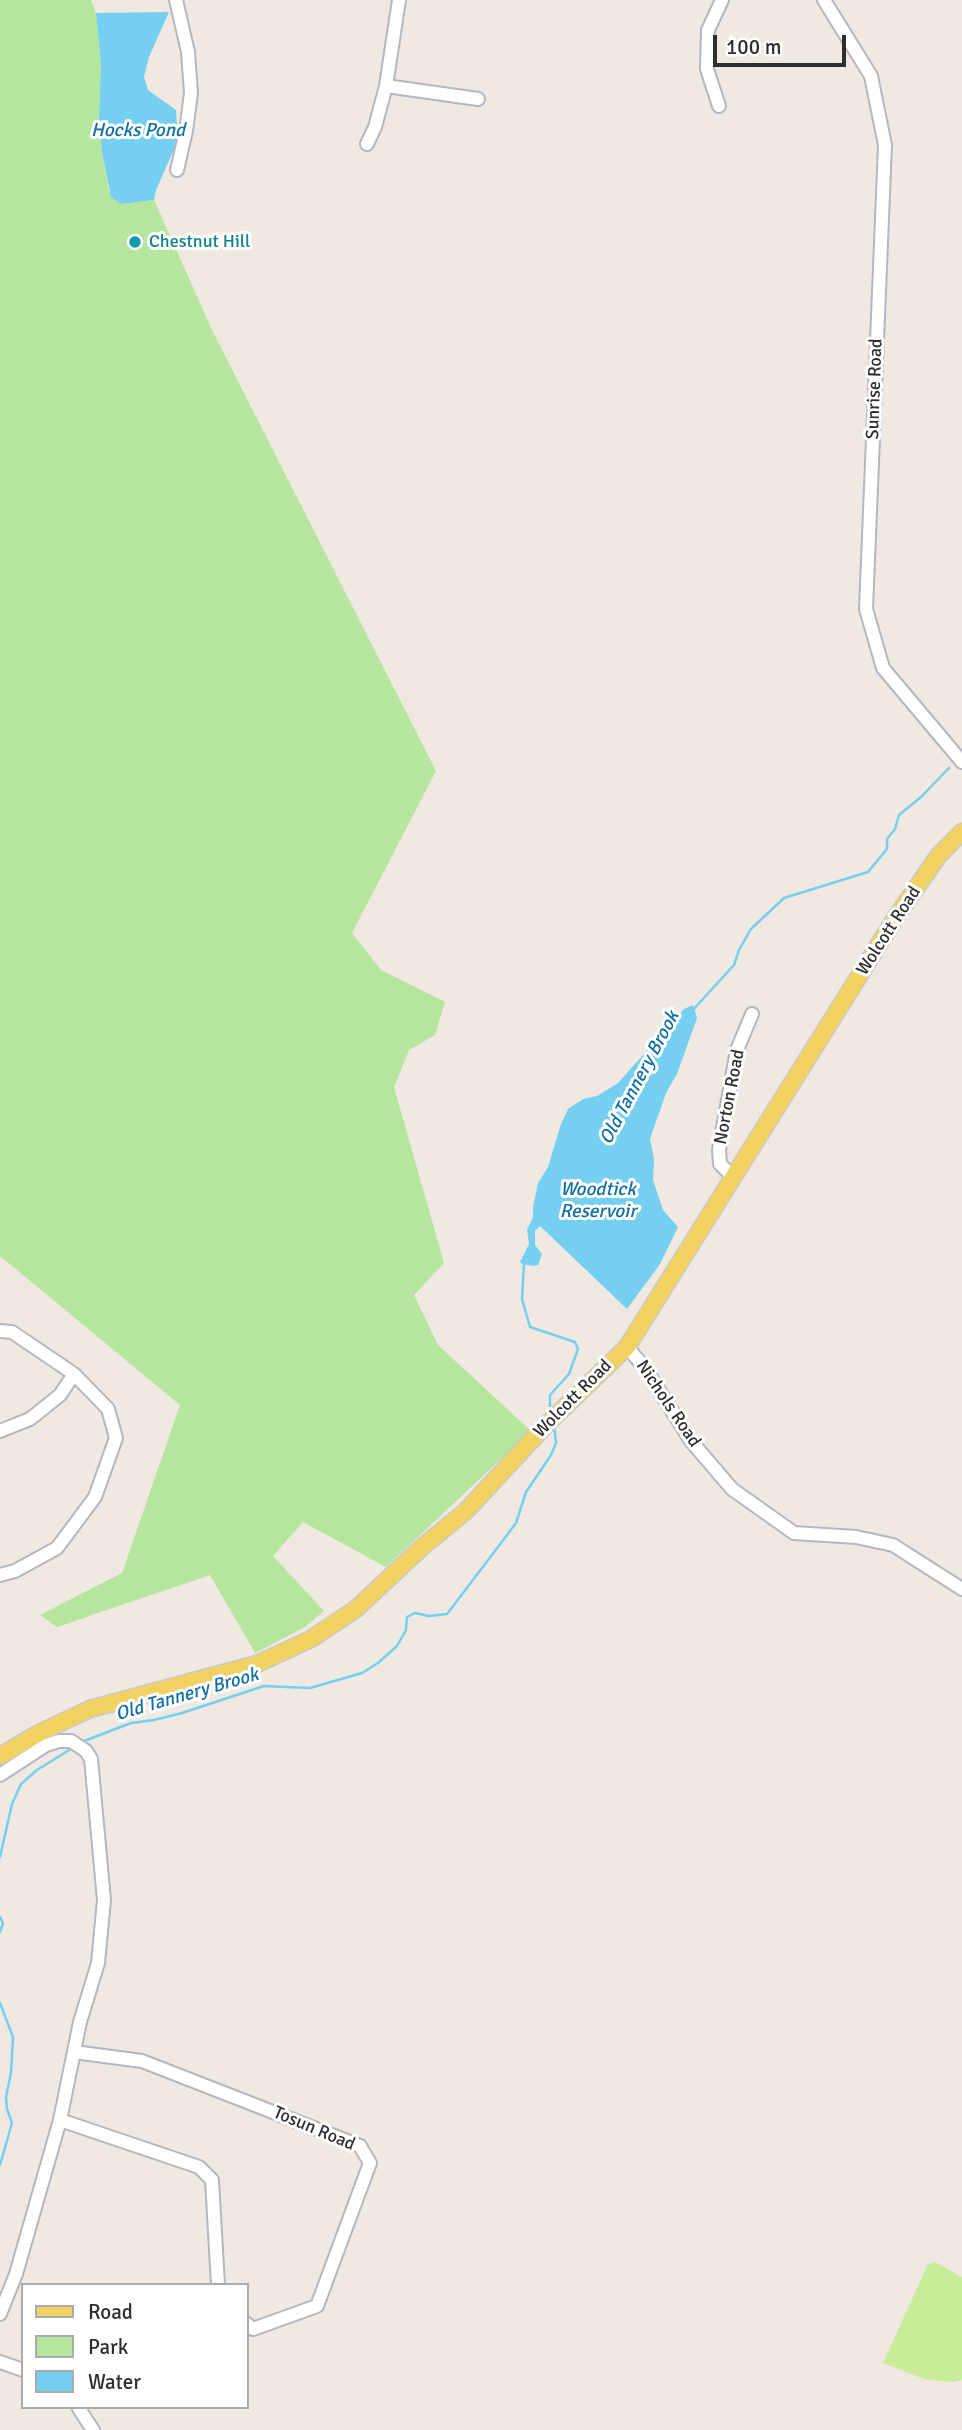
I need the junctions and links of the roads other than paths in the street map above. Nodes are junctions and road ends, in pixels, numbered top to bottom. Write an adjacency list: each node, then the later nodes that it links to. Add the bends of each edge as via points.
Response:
1 (176, 0): 9 (street, via 188,51 191,93)
2 (399, 0): 5 (street)
3 (722, 0): 7 (street, via 708,30 707,69)
4 (824, 0): 10 (street, Sunrise Road, via 871,76 885,145 866,609 883,668)
5 (386, 86): 6 (street); 8 (street)
6 (478, 99)
7 (719, 106)
8 (367, 144)
9 (177, 170)
10 (962, 762)
11 (962, 832): 13 (main road, Wolcott Road, via 939,855 895,917)
12 (752, 1014): 13 (street, Norton Road, via 737,1051 719,1150 720,1164)
13 (733, 1177): 15 (main road, Wolcott Road)
14 (0, 1331): 16 (street, via 12,1332)
15 (627, 1347): 19 (street, Nichols Road, via 691,1441 732,1489 794,1533 893,1545); 20 (main road, Wolcott Road, via 466,1511 356,1609 311,1639 257,1664 90,1709)
16 (74, 1374): 17 (street, via 60,1395 30,1419); 18 (street, via 108,1409 116,1438 108,1462 94,1497 57,1548 15,1572)
17 (0, 1431)
18 (0, 1575)
19 (962, 1589)
20 (0, 1756)
21 (0, 1775): 22 (street, via 59,1741 71,1741 89,1755 104,1900 98,1963)
22 (74, 2052): 23 (street); 26 (street, Tosun Road, via 142,2061 360,2146 370,2163 317,2306 253,2329)
23 (60, 2120): 24 (street, via 199,2167 212,2180); 25 (street)
24 (218, 2283)
25 (0, 2315)
26 (248, 2326)
27 (0, 2362): 28 (street)
28 (21, 2369)
29 (79, 2409): 30 (street)
30 (93, 2430)

